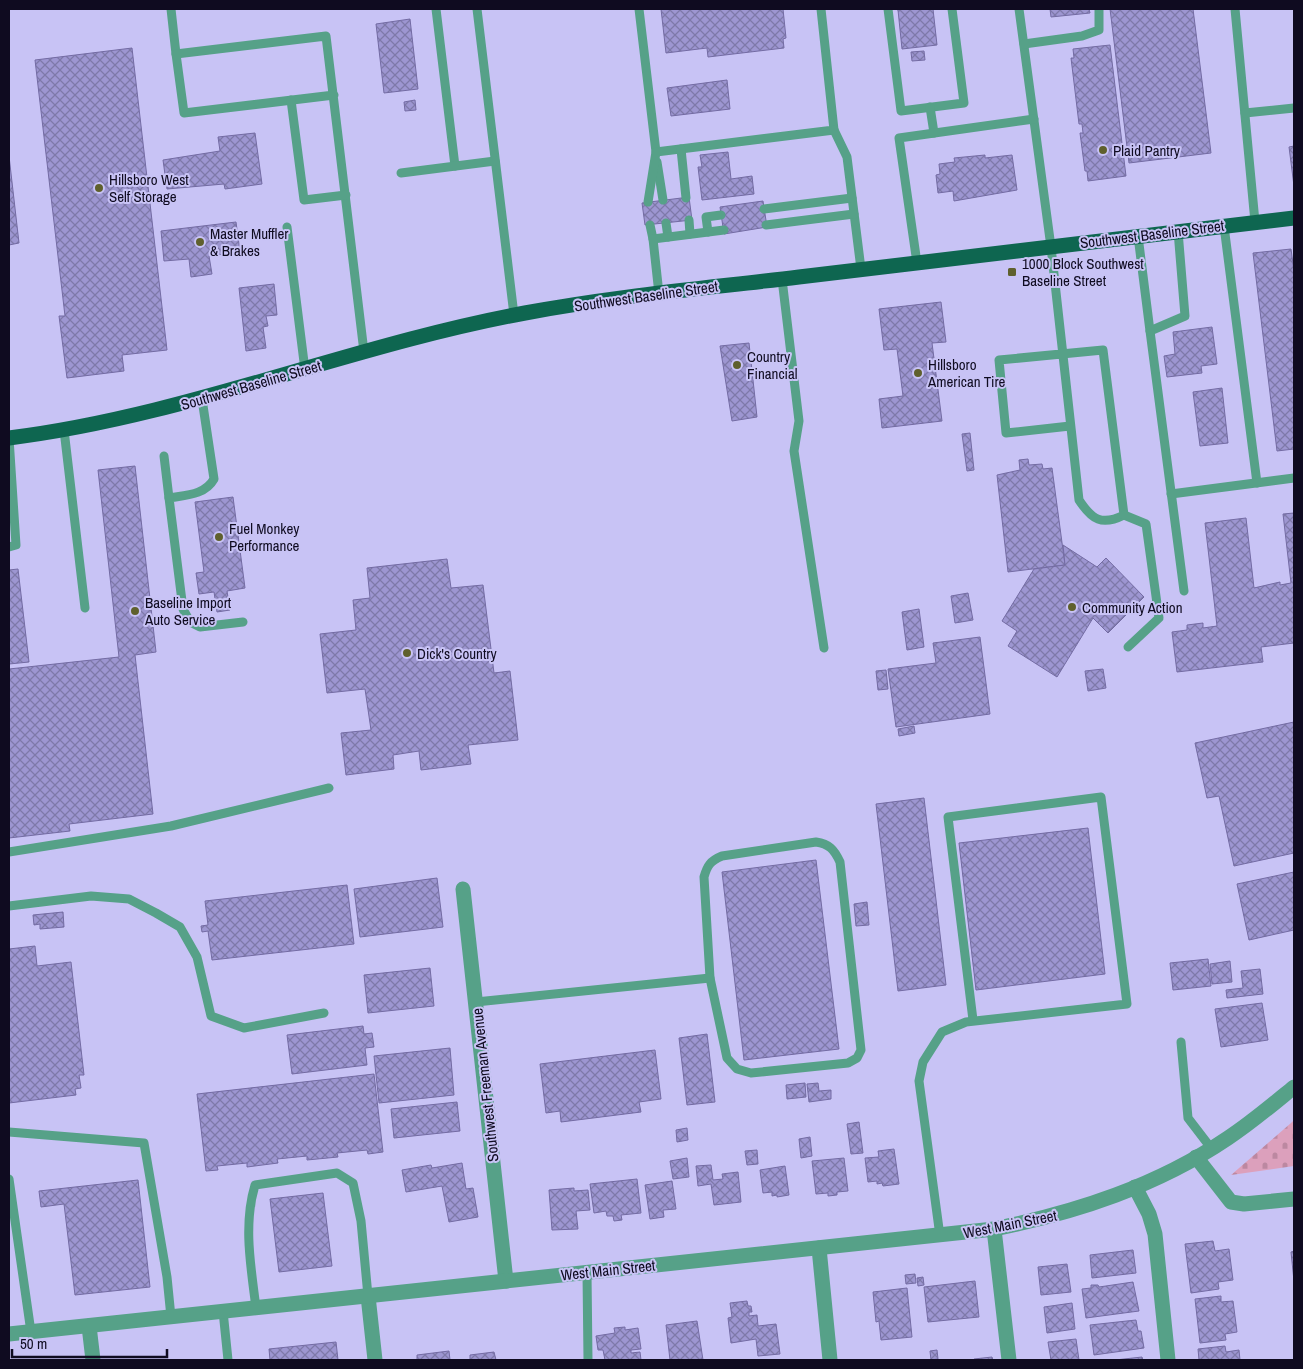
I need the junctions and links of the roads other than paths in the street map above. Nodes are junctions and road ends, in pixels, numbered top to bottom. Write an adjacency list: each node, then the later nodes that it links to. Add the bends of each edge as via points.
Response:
1 (171, 9): 12 (lane)
2 (436, 9): 24 (lane)
3 (477, 9): 23 (lane)
4 (639, 9): 22 (lane)
5 (821, 9): 19 (lane)
6 (888, 9): 15 (lane, via 901,110)
7 (952, 9): 15 (lane, via 964,103)
8 (1019, 9): 11 (lane)
9 (1099, 9): 11 (lane, via 1099,30 1082,36)
10 (1234, 9): 17 (lane)
11 (1024, 44): 18 (lane)
12 (176, 54): 13 (lane, via 326,36); 14 (lane, via 184,113)
13 (334, 95): 14 (lane); 26 (lane)
14 (291, 100): 26 (lane, via 304,200)
15 (930, 107): 20 (lane)
16 (1294, 108): 17 (lane)
17 (1245, 113): 36 (lane)
18 (1034, 119): 20 (lane); 49 (lane)
19 (834, 130): 21 (lane); 28 (lane, via 847,157)
20 (934, 133): 50 (lane, via 899,138)
21 (681, 149): 22 (lane); 27 (lane)
22 (656, 152): 29 (lane); 30 (lane)
23 (495, 161): 24 (lane); 54 (lane)
24 (455, 166): 25 (lane)
25 (401, 173)
26 (346, 195): 56 (lane)
27 (686, 198)
28 (852, 198): 31 (lane); 32 (lane)
29 (663, 200)
30 (648, 202)
31 (764, 209)
32 (854, 214): 39 (lane); 51 (lane)
33 (721, 215): 43 (lane, via 706,217)
34 (1294, 218): 36 (highway, Southwest Baseline Street)
35 (689, 220): 45 (lane)
36 (1255, 222): 40 (highway, Southwest Baseline Street)
37 (666, 223): 47 (lane)
38 (650, 225): 48 (lane)
39 (766, 225)
40 (1224, 226): 44 (highway, Southwest Baseline Street); 65 (lane)
41 (287, 227): 58 (lane)
42 (724, 230): 43 (lane)
43 (708, 232): 45 (lane)
44 (1178, 232): 46 (highway, Southwest Baseline Street); 55 (lane, via 1185,316)
45 (690, 234): 47 (lane)
46 (1138, 236): 49 (highway, Southwest Baseline Street); 55 (lane)
47 (668, 238): 48 (lane)
48 (653, 239): 53 (lane)
49 (1052, 247): 50 (highway, Southwest Baseline Street); 57 (lane)
50 (917, 263): 51 (highway, Southwest Baseline Street)
51 (861, 269): 52 (highway, Southwest Baseline Street)
52 (782, 279): 53 (highway, Southwest Baseline Street); 74 (lane, via 799,421 794,452)
53 (659, 294): 54 (highway, Southwest Baseline Street)
54 (514, 315): 56 (highway, Southwest Baseline Street)
55 (1150, 331): 66 (lane)
56 (364, 352): 58 (highway, Southwest Baseline Street)
57 (1062, 353): 60 (lane); 60 (lane, via 999,360 1006,433); 68 (lane, via 1103,350)
58 (305, 370): 59 (highway, Southwest Baseline Street)
59 (202, 399): 61 (highway, Southwest Baseline Street); 67 (lane, via 214,479 209,488)
60 (1070, 426): 68 (lane, via 1079,500 1093,518 1101,521 1112,521)
61 (64, 430): 62 (highway, Southwest Baseline Street); 71 (lane)
62 (9, 438): 69 (lane, via 16,545)
63 (164, 456): 67 (lane)
64 (1294, 478): 65 (lane)
65 (1258, 483): 66 (lane)
66 (1172, 494): 70 (lane)
67 (169, 498): 72 (lane, via 183,609 190,622 200,627)
68 (1124, 515): 73 (lane, via 1146,524 1159,618)
69 (9, 547)
70 (1184, 592)
71 (85, 608)
72 (243, 622)
73 (1128, 647)
74 (824, 648)
75 (329, 788): 76 (lane, via 171,826)
76 (9, 852)
77 (463, 889): 80 (street, Southwest Freeman Avenue)
78 (9, 906): 81 (lane, via 90,896 129,899 180,927 197,957 211,1016 244,1028)
79 (710, 978): 79 (lane, via 728,1058 737,1069 751,1073 848,1063 857,1058 860,1040 840,862 835,851 816,842 722,856 706,867); 80 (lane)
80 (476, 1002): 95 (street, Southwest Freeman Avenue)
81 (324, 1013)
82 (973, 1020): 82 (lane, via 1127,1004 1101,796 948,817); 92 (lane, via 942,1032 923,1062 919,1081)
83 (1181, 1042): 86 (lane, via 1188,1118)
84 (1294, 1087): 86 (street, West Main Street, via 1227,1139)
85 (9, 1132): 99 (lane, via 144,1143)
86 (1210, 1148): 87 (street, West Main Street)
87 (1196, 1157): 89 (street, West Main Street); 90 (street, via 1231,1202 1244,1204)
88 (9, 1179): 101 (lane)
89 (1135, 1187): 91 (street, West Main Street, via 1053,1216); 109 (street, via 1155,1234)
90 (1294, 1199)
91 (994, 1229): 92 (street, West Main Street); 108 (street)
92 (940, 1236): 93 (street, West Main Street)
93 (819, 1248): 94 (street, West Main Street); 107 (street)
94 (587, 1273): 95 (street, West Main Street); 106 (lane)
95 (506, 1281): 96 (street, West Main Street)
96 (368, 1296): 97 (street, West Main Street); 97 (lane, via 361,1220 353,1183 337,1174 255,1185 250,1200 248,1242); 105 (street)
97 (256, 1308): 98 (street, West Main Street)
98 (223, 1312): 99 (street, West Main Street); 104 (lane)
99 (171, 1317): 100 (street, West Main Street)
100 (89, 1326): 101 (street, West Main Street); 103 (street)
101 (31, 1332): 102 (street, West Main Street)
102 (9, 1334)
103 (93, 1360)
104 (228, 1360)
105 (375, 1360)
106 (588, 1360)
107 (830, 1360)
108 (1008, 1360)
109 (1168, 1360)

